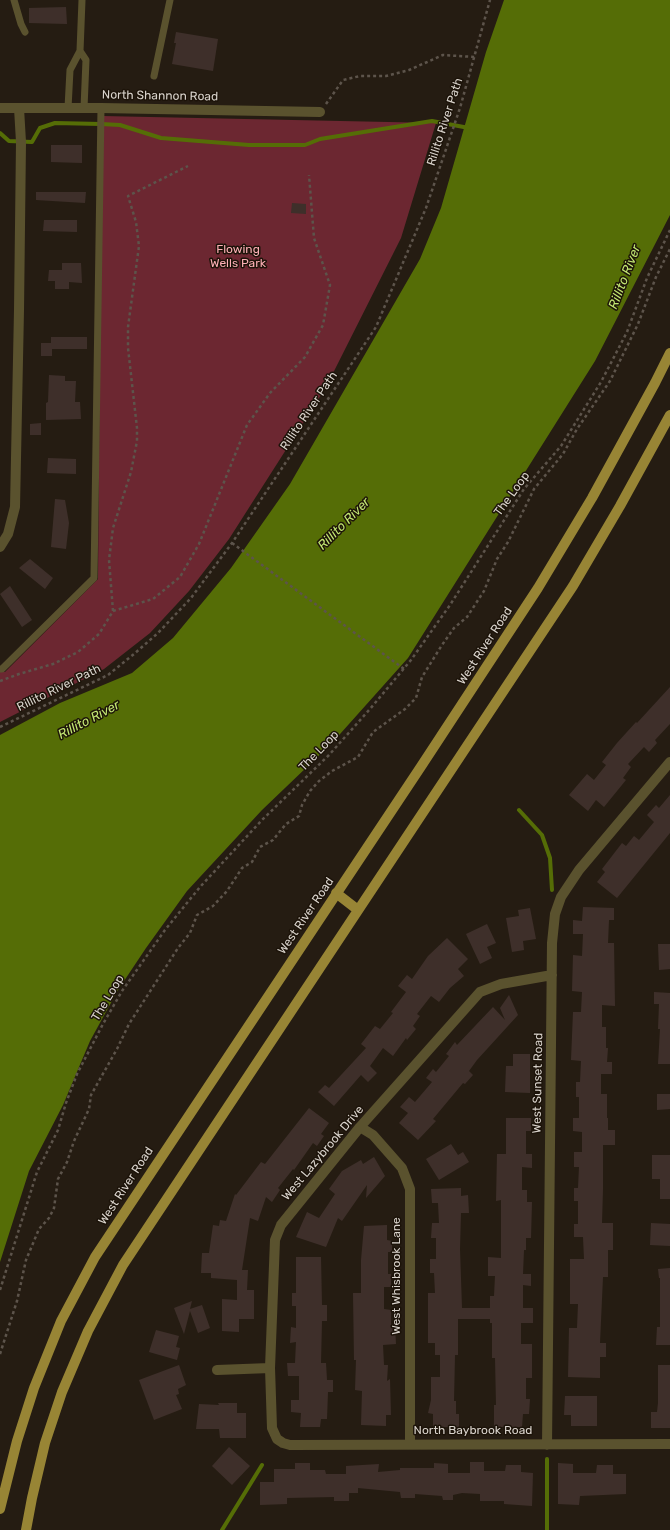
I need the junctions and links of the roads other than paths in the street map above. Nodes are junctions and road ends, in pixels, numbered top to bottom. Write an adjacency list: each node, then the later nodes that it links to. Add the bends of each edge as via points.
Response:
1 (14, 0): 4 (lane)
2 (82, 0): 5 (lane)
3 (170, 0): 6 (lane)
4 (25, 32)
5 (80, 51): 9 (lane, via 70,70); 10 (lane, via 86,60)
6 (154, 76)
7 (0, 108): 8 (street, North Shannon Road)
8 (19, 108): 9 (street, North Shannon Road); 15 (street, via 15,507 8,534)
9 (68, 108): 10 (street, North Shannon Road)
10 (84, 108): 11 (street, North Shannon Road)
11 (101, 108): 12 (street, North Shannon Road); 16 (lane, via 94,578)
12 (320, 112)
13 (670, 353): 18 (main road, West River Road, via 592,498 538,588)
14 (670, 415): 19 (main road, via 573,586)
15 (0, 547)
16 (0, 669)
17 (670, 762): 20 (street, West Sunset Road, via 579,870 561,897 555,914)
18 (336, 893): 19 (main road); 28 (main road, West River Road, via 95,1257 61,1321 34,1388 17,1441)
19 (358, 910): 29 (main road, via 123,1265 88,1331 62,1392 46,1443)
20 (552, 975): 21 (street, West Lazybrook Drive, via 502,984 480,992); 27 (street, West Sunset Road)
21 (360, 1127): 22 (street, West Lazybrook Drive, via 286,1216 277,1232); 25 (street, West Whisbrook Lane, via 373,1135 402,1168 410,1189)
22 (270, 1368): 23 (street); 24 (street, West Lazybrook Drive)
23 (217, 1370)
24 (274, 1443): 25 (street, North Baybrook Road)
25 (410, 1444): 27 (street, North Baybrook Road)
26 (670, 1444): 27 (street, North Baybrook Road)
27 (547, 1445)
28 (0, 1509)
29 (26, 1530)

